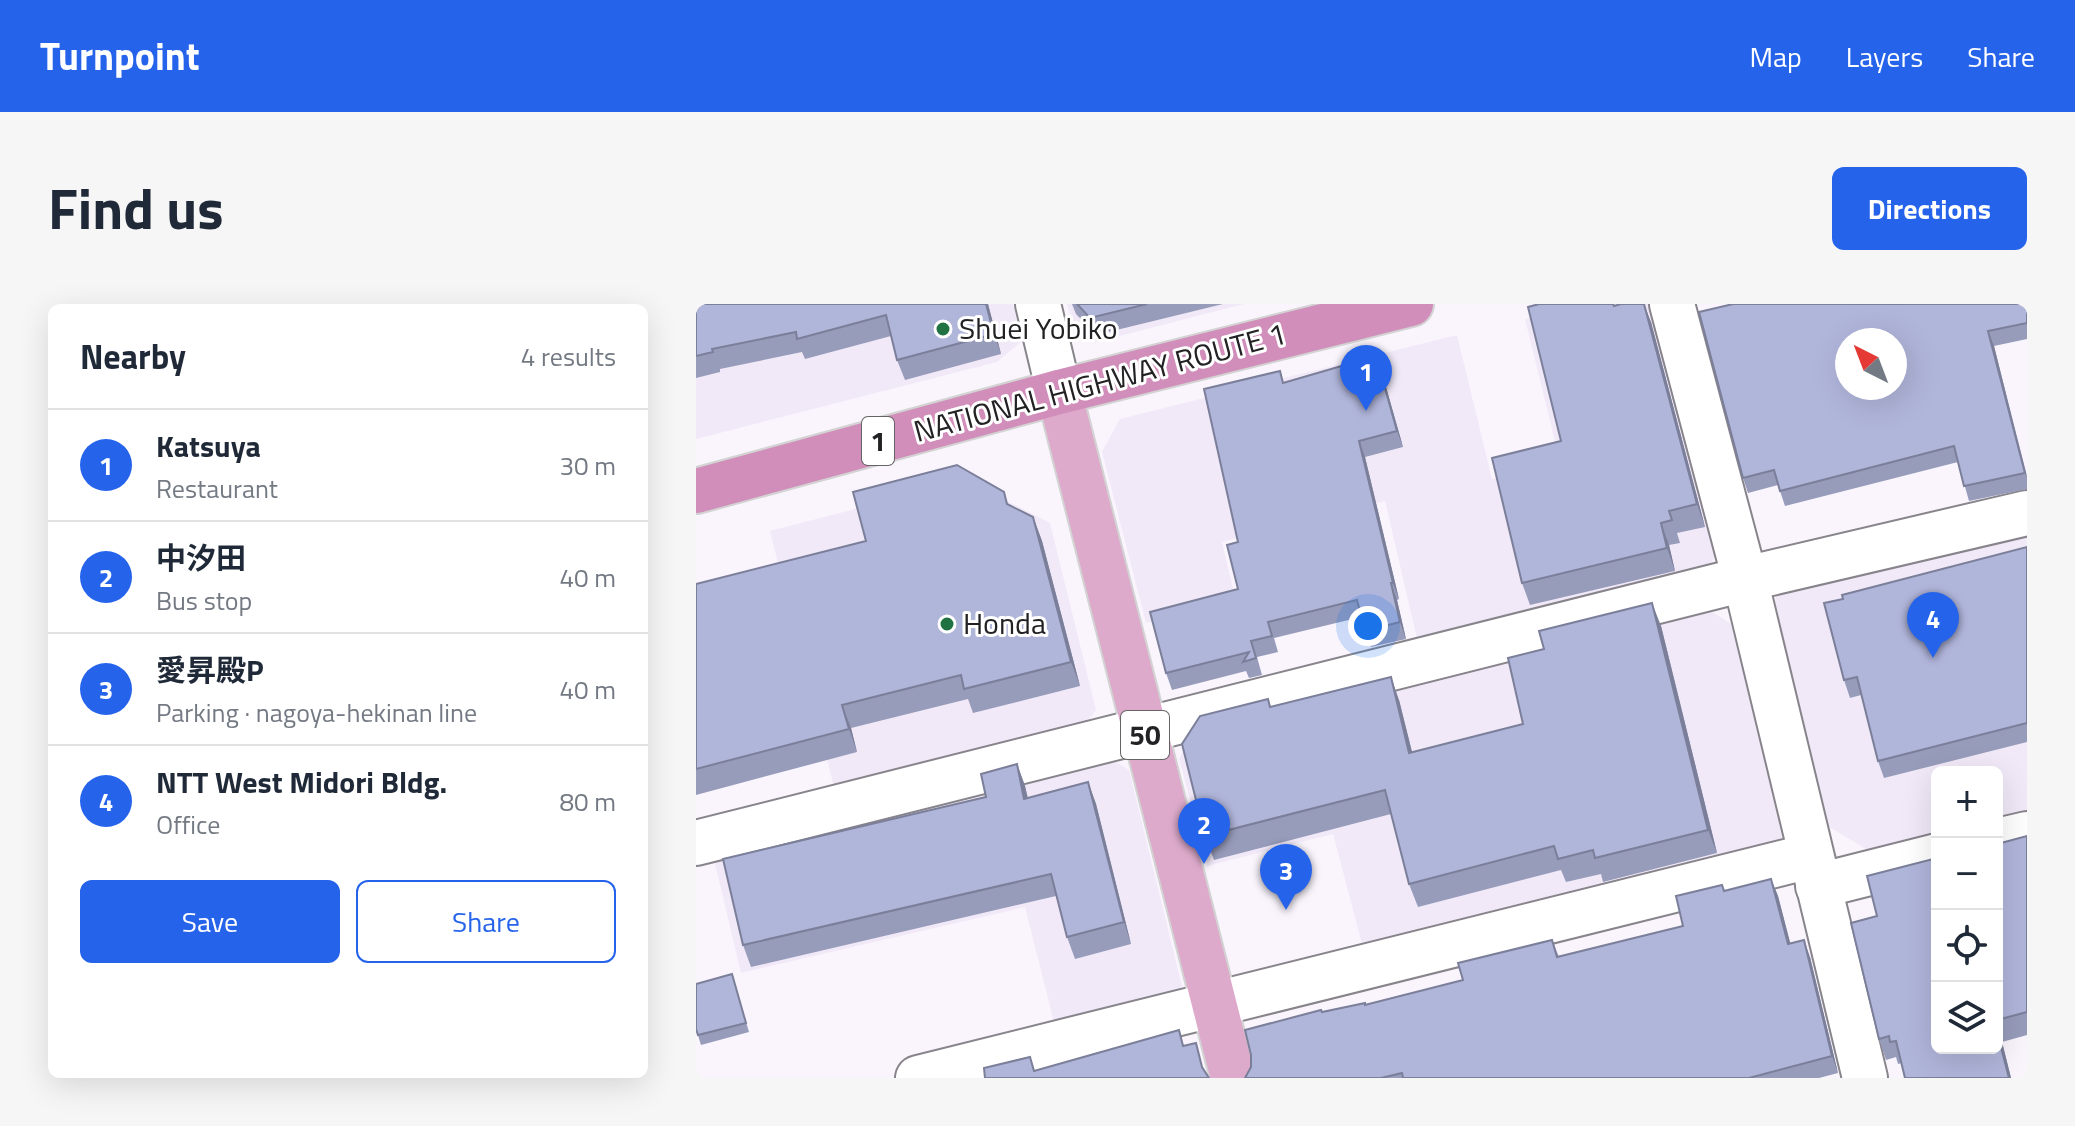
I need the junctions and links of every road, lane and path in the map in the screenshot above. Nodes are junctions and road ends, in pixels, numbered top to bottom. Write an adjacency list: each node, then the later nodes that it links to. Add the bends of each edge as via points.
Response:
1 (1038, 304): 4 (street)
2 (1411, 304): 4 (highway, NATIONAL HIGHWAY ROUTE 1 / 1)
3 (1672, 304): 7 (street)
4 (1059, 392): 5 (highway, NATIONAL HIGHWAY ROUTE 1 / 1); 8 (main road, 50)
5 (696, 491)
6 (2027, 513): 7 (street)
7 (1745, 579): 8 (street); 13 (street)
8 (1144, 731): 11 (street); 14 (main road, 50)
9 (2027, 834): 10 (street)
10 (2003, 840)
11 (696, 843)
12 (1931, 857): 13 (street)
13 (1814, 871): 14 (street); 17 (street)
14 (1216, 1005): 15 (street); 16 (main road, 50)
15 (918, 1078)
16 (1233, 1078)
17 (1865, 1078)

